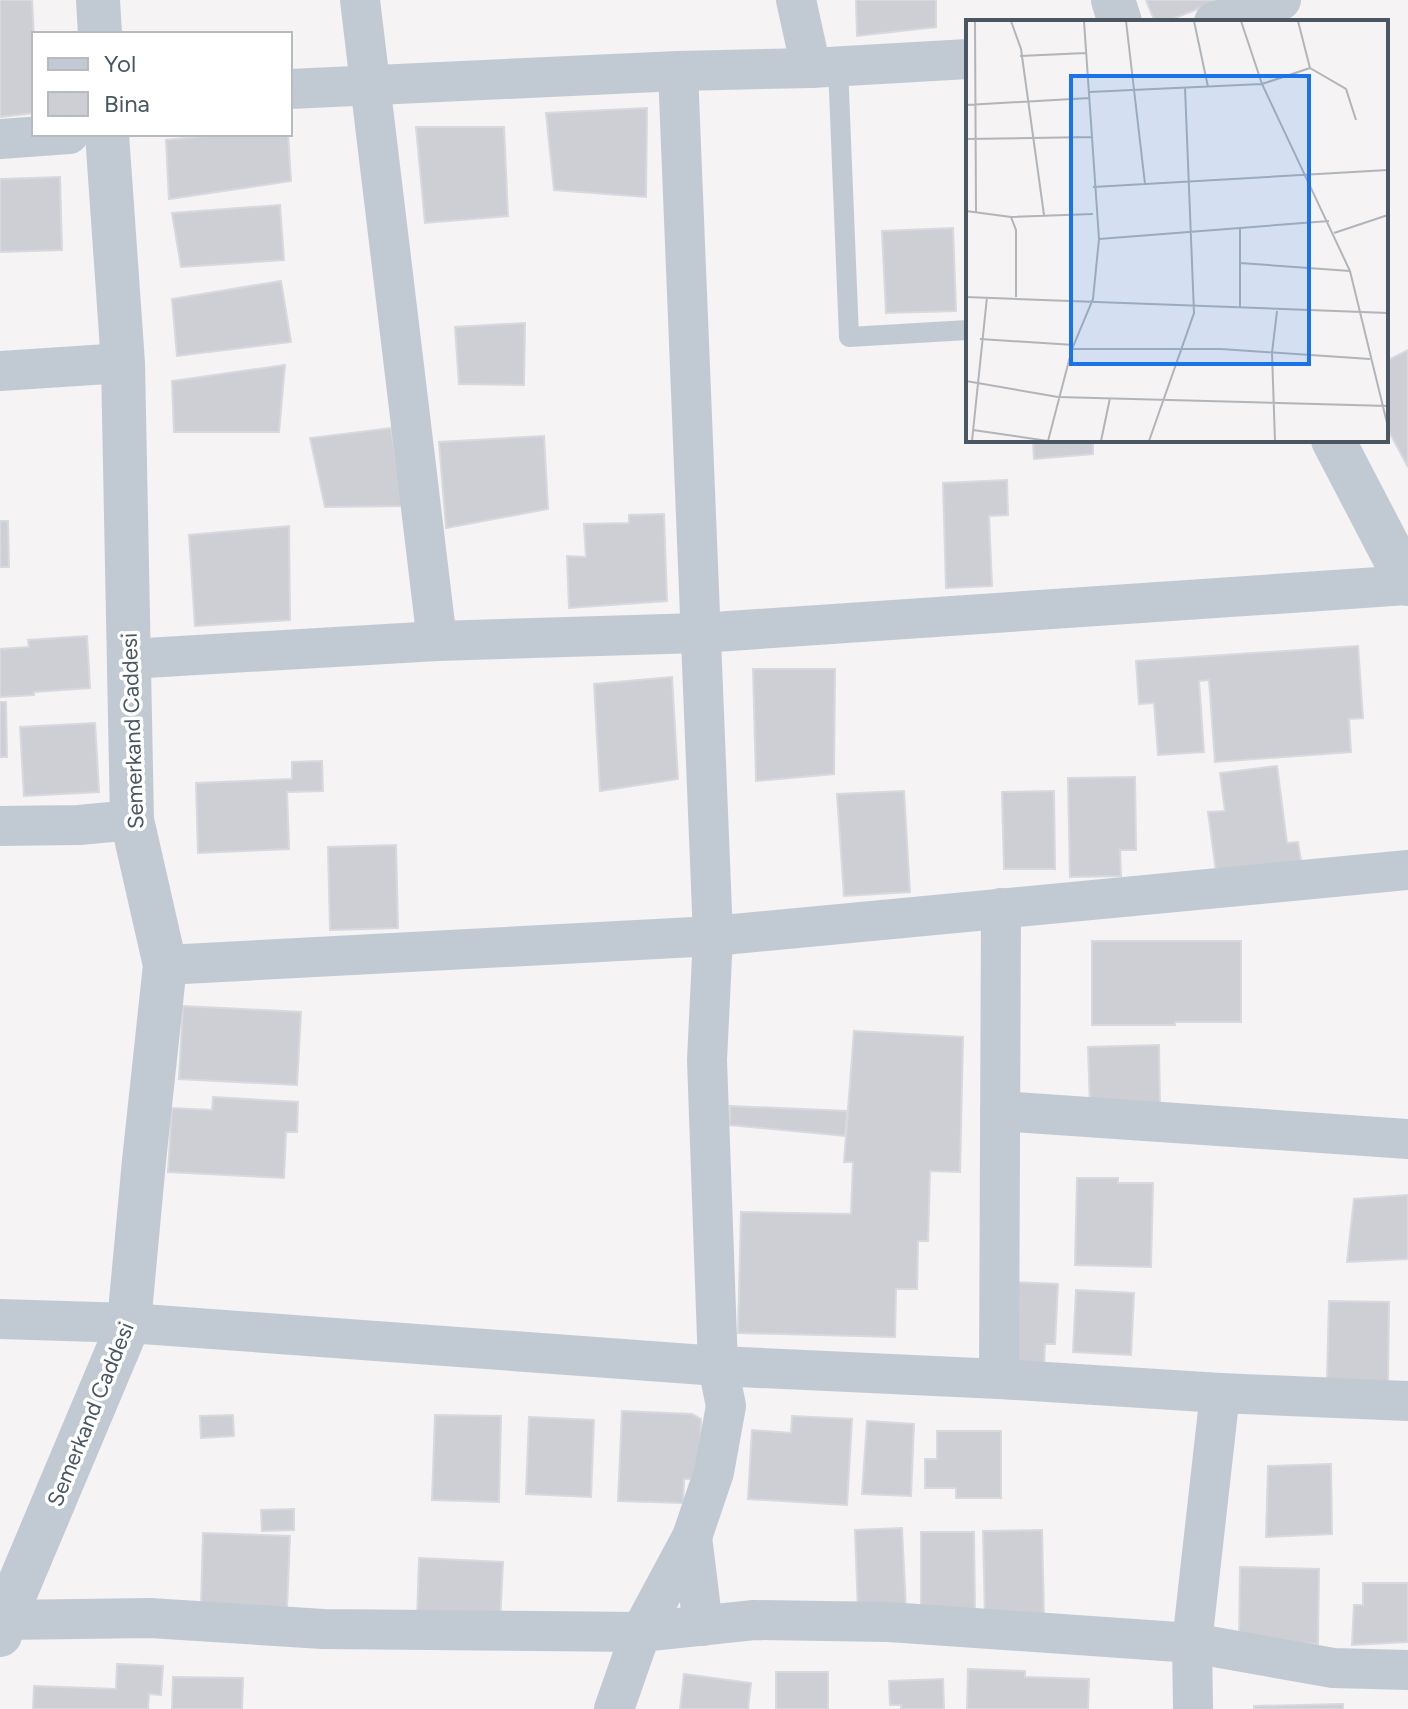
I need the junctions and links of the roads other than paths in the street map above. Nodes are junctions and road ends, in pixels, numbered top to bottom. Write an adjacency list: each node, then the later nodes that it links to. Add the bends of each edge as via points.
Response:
1 (98, 0): 8 (street)
2 (360, 0): 12 (street)
3 (796, 0): 10 (street)
4 (1113, 0): 6 (street)
5 (1281, 0): 7 (street)
6 (1119, 20)
7 (1220, 20)
8 (100, 32)
9 (966, 59): 10 (street)
10 (824, 67): 11 (street); 17 (lane, via 849,337)
11 (678, 71): 12 (street); 22 (street)
12 (370, 85): 13 (street); 23 (street)
13 (292, 89)
14 (41, 136): 16 (street)
15 (107, 136): 18 (street, Semerkand Caddesi)
16 (0, 139)
17 (966, 330)
18 (123, 363): 19 (street); 24 (street, Semerkand Caddesi)
19 (0, 371)
20 (1334, 442): 21 (street)
21 (1408, 584): 22 (street)
22 (700, 633): 23 (street); 29 (street)
23 (437, 641): 24 (street)
24 (129, 659): 25 (street, Semerkand Caddesi)
25 (132, 820): 26 (street); 30 (street, Semerkand Caddesi)
26 (0, 826)
27 (1408, 870): 28 (street)
28 (1001, 908): 29 (street); 31 (street)
29 (713, 936): 30 (street); 35 (street, via 707,1060)
30 (165, 965): 34 (street, Semerkand Caddesi)
31 (1000, 1111): 32 (street); 36 (street)
32 (1408, 1139)
33 (0, 1319): 34 (street)
34 (129, 1323): 35 (street); 40 (street, Semerkand Caddesi)
35 (718, 1366): 36 (street); 39 (street, via 726,1406 714,1472)
36 (999, 1379): 37 (street)
37 (1220, 1393): 38 (street); 43 (street)
38 (1408, 1401)
39 (692, 1537): 41 (street); 42 (street)
40 (5, 1611): 42 (street, via 323,1629)
41 (703, 1626): 42 (street); 43 (street, via 754,1620 889,1622)
42 (641, 1632): 45 (street)
43 (1192, 1643): 44 (street, via 1333,1668); 46 (street)
44 (1408, 1670)
45 (614, 1709)
46 (1193, 1709)

